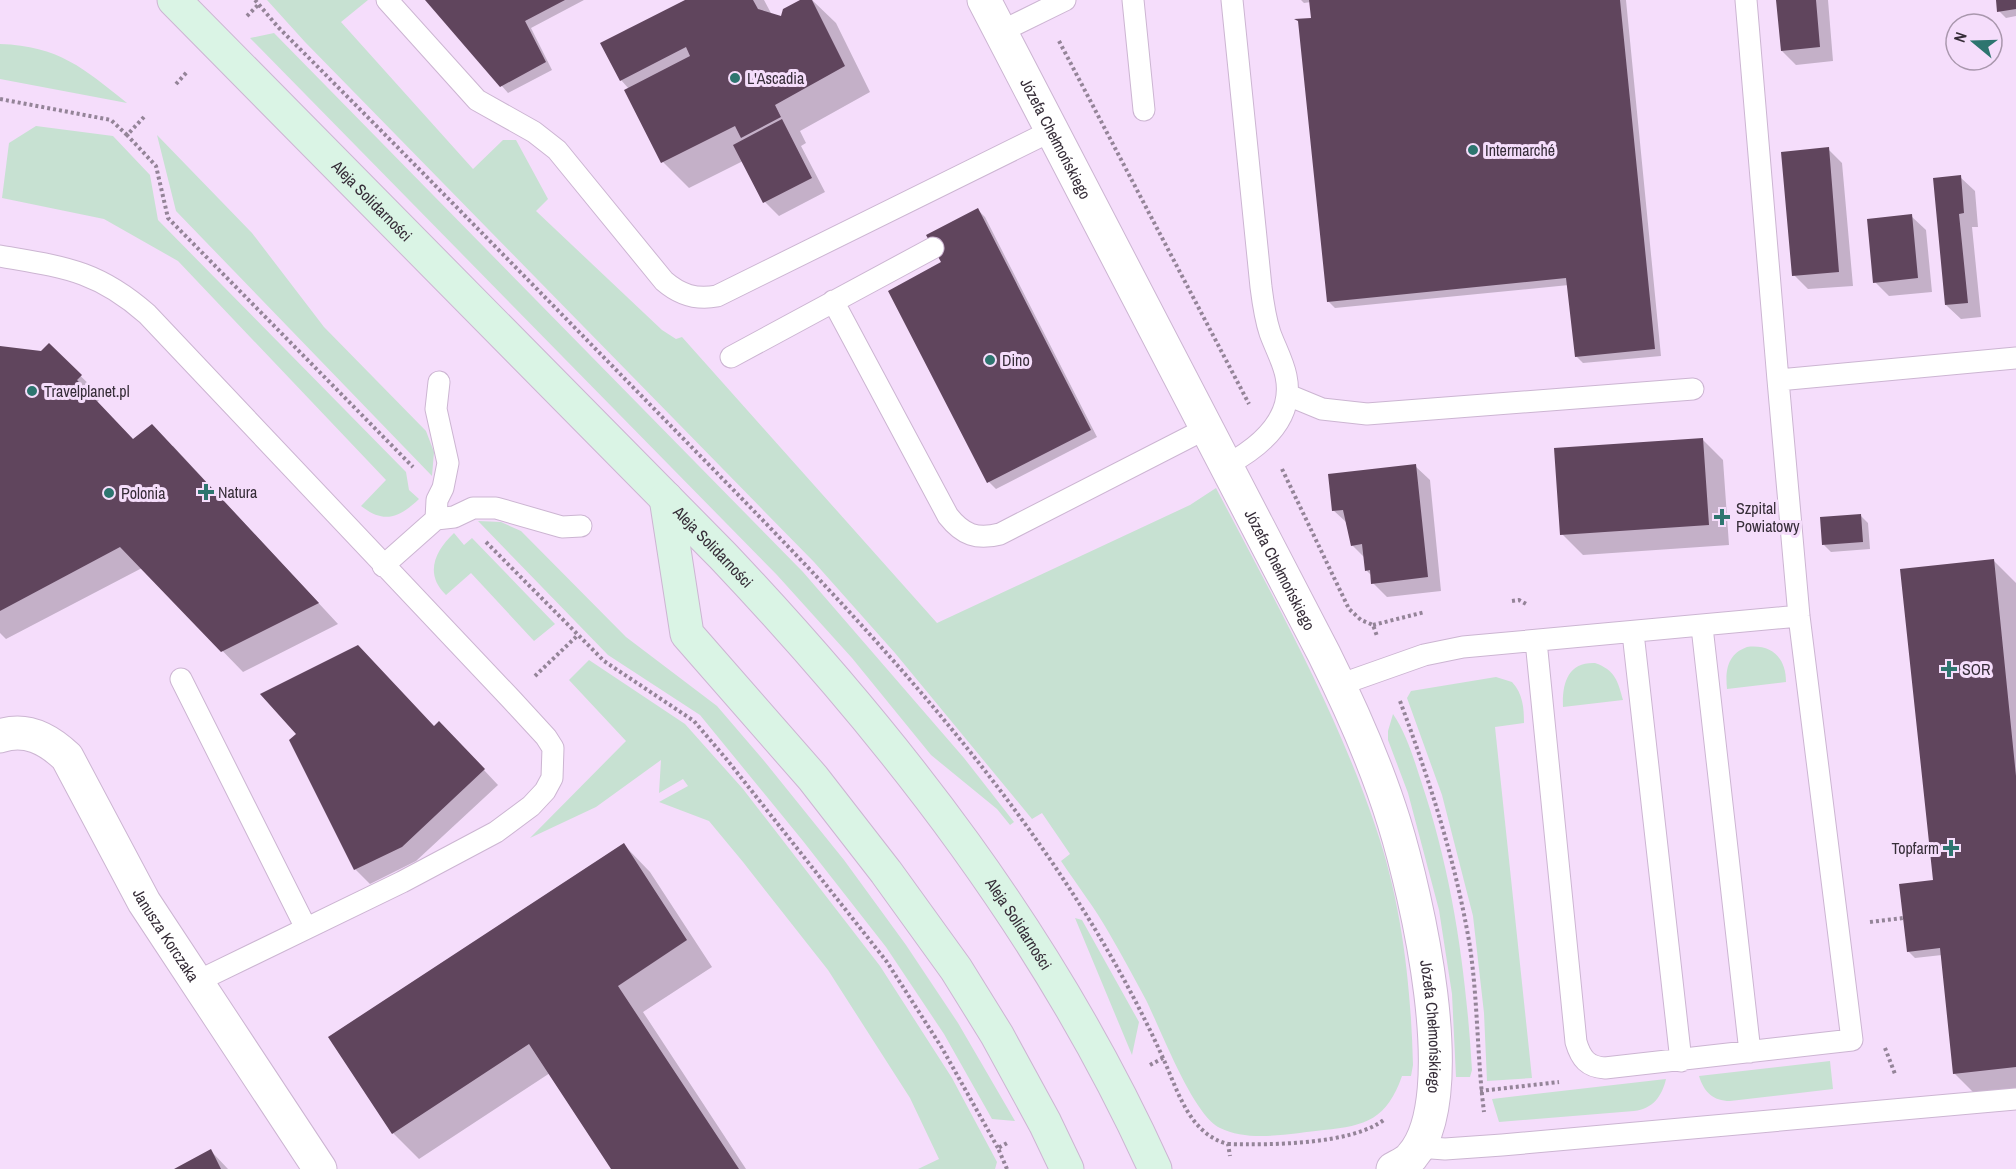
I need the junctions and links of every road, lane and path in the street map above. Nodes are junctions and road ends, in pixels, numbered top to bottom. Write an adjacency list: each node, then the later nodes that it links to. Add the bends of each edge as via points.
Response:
1 (174, 0): 30 (main road, Aleja Solidarności)
2 (387, 0): 15 (lane, via 477,100 534,132 557,150 664,281 696,298 717,296)
3 (984, 0): 9 (street, Józefa Chełmońskiego)
4 (1065, 0): 8 (lane)
5 (1133, 0): 13 (lane)
6 (1232, 0): 25 (lane, via 1261,288)
7 (1746, 0): 22 (lane)
8 (1044, 10): 9 (lane); 27 (path)
9 (1000, 32): 15 (street, Józefa Chełmońskiego)
10 (187, 72): 11 (path)
11 (176, 84)
12 (0, 99): 16 (path, via 111,120)
13 (1144, 111)
14 (144, 117): 16 (path)
15 (1051, 131): 26 (street, Józefa Chełmońskiego)
16 (127, 135): 29 (path, via 156,166 168,218)
17 (933, 248): 19 (lane)
18 (0, 256): 34 (lane, via 82,271 127,296)
19 (833, 301): 20 (lane); 26 (lane, via 948,516 964,533 975,537 1000,534)
20 (731, 357)
21 (2016, 358): 22 (lane)
22 (1778, 380): 36 (lane)
23 (439, 382): 31 (lane, via 436,409 448,463 437,500)
24 (1693, 389): 25 (lane, via 1367,414 1322,409)
25 (1288, 395): 27 (lane)
26 (1207, 428): 28 (street, Józefa Chełmońskiego)
27 (1267, 437): 28 (lane); 37 (path, via 1349,609)
28 (1227, 465): 45 (street, Józefa Chełmońskiego)
29 (415, 468)
30 (666, 498): 67 (main road, via 687,634 787,746 950,960 997,1035); 68 (main road, Aleja Solidarności, via 812,652 956,831 1041,954 1085,1028)
31 (436, 519): 32 (lane, via 483,507 562,527); 34 (lane)
32 (581, 526)
33 (479, 535): 40 (path)
34 (383, 566): 48 (lane, via 546,737 553,748 552,777 545,791 514,820 402,882)
35 (1425, 612): 37 (path)
36 (1799, 616): 38 (lane); 52 (lane, via 1852,1040)
37 (1373, 625): 41 (path)
38 (1702, 627): 39 (lane); 52 (lane)
39 (1633, 633): 42 (lane); 53 (lane)
40 (578, 635): 43 (path); 62 (path, via 604,661 694,721 762,801 887,962 942,1048)
41 (1377, 637)
42 (1536, 641): 45 (lane, via 1443,651); 53 (lane, via 1579,1052 1598,1068)
43 (533, 677)
44 (181, 679): 48 (lane)
45 (1339, 685): 64 (street, Józefa Chełmońskiego, via 1394,821 1424,948 1435,1060 1431,1117)
46 (1, 734): 50 (street, Janusza Korczaka, via 31,734 57,747 67,757 144,902)
47 (1869, 922): 49 (path)
48 (306, 928): 50 (lane)
49 (1871, 934)
50 (196, 982): 65 (street, Janusza Korczaka)
51 (1884, 1037): 56 (path, via 1889,1064)
52 (1750, 1052): 53 (lane)
53 (1681, 1060)
54 (1145, 1068): 61 (path, via 1163,1058 1192,1119 1207,1136)
55 (1558, 1075): 57 (path, via 1559,1082)
56 (1902, 1081)
57 (1472, 1091)
58 (2016, 1100): 64 (lane, via 1445,1149)
59 (1388, 1117): 61 (path, via 1367,1130 1343,1137)
60 (1015, 1140): 62 (path)
61 (1228, 1144): 63 (path)
62 (998, 1148): 66 (path)
63 (1230, 1156)
64 (1403, 1163)
65 (320, 1169)
66 (1007, 1169)
67 (1067, 1169)
68 (1155, 1169)

